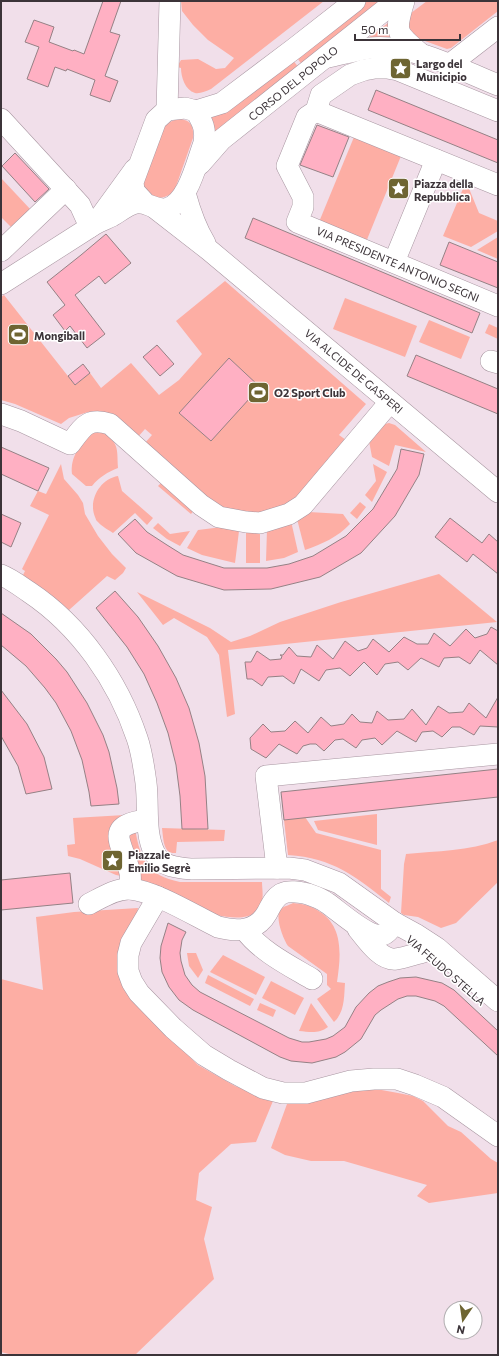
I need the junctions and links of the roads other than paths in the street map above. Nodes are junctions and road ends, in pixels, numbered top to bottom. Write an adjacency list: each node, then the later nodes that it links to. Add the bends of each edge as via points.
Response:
1 (170, 1): 10 (street)
2 (355, 1): 11 (street, via 222,103)
3 (396, 1): 7 (street, CORSO DEL POPOLO)
4 (404, 1): 6 (street, via 398,25 400,34)
5 (498, 27): 8 (street)
6 (421, 54): 7 (street, via 389,48 370,48); 8 (street)
7 (325, 57): 17 (street, CORSO DEL POPOLO, via 221,140)
8 (450, 65): 9 (street)
9 (498, 85)
10 (167, 110): 11 (street, via 185,108); 16 (street, via 156,120)
11 (196, 111): 17 (street, via 205,135)
12 (316, 111): 13 (street, via 321,96 350,75 375,68 398,70); 15 (street); 25 (street, VIA PRESIDENTE ANTONIO SEGNI, via 307,117 287,166 302,197 303,207 297,222)
13 (498, 111)
14 (1, 119): 19 (street)
15 (436, 160): 18 (street); 25 (street)
16 (139, 164): 21 (street, VIA ALCIDE DE GASPERI, via 133,182 134,191); 22 (street)
17 (194, 170): 20 (street)
18 (498, 185)
19 (66, 189): 22 (street); 24 (street)
20 (185, 193): 21 (street, via 172,206 165,208); 23 (street, via 196,229)
21 (149, 205): 22 (street, via 134,203); 23 (street, VIA ALCIDE DE GASPERI)
22 (93, 225): 26 (street)
23 (209, 250): 28 (street, VIA ALCIDE DE GASPERI)
24 (1, 251)
25 (394, 262): 27 (street, VIA PRESIDENTE ANTONIO SEGNI)
26 (1, 284)
27 (498, 306)
28 (390, 402): 29 (street, via 303,505 289,514 260,522 219,517 201,505 110,424 86,424 70,444); 30 (street, VIA ALCIDE DE GASPERI)
29 (1, 414)
30 (498, 492)
31 (1, 575): 33 (street, VIA FEUDO STELLA, via 44,603 77,634 104,669 123,702 138,739 146,784)
32 (498, 754): 34 (street, via 266,776)
33 (147, 820): 34 (street, VIA FEUDO STELLA, via 155,856 176,868); 35 (street, via 125,825 120,832 119,842 130,874)
34 (277, 868): 39 (street, VIA FEUDO STELLA, via 305,870 339,883)
35 (130, 889): 36 (street); 37 (street, via 106,895)
36 (158, 897): 40 (street, via 218,927); 45 (street, via 131,943 128,971 139,993 204,1055 263,1088 282,1093 306,1093 351,1082 397,1079 443,1097)
37 (89, 904)
38 (353, 923): 39 (street, via 374,935 383,935); 40 (street, via 326,902 295,891 282,893 273,901 259,923); 41 (street, via 372,947 386,958 395,959)
39 (395, 923): 41 (street, VIA FEUDO STELLA); 43 (street, VIA FEUDO STELLA, via 437,948)
40 (245, 930): 42 (street, via 274,956)
41 (423, 952): 44 (street, VIA FEUDO STELLA)
42 (312, 979)
43 (498, 1001)
44 (498, 1016)
45 (498, 1136)

